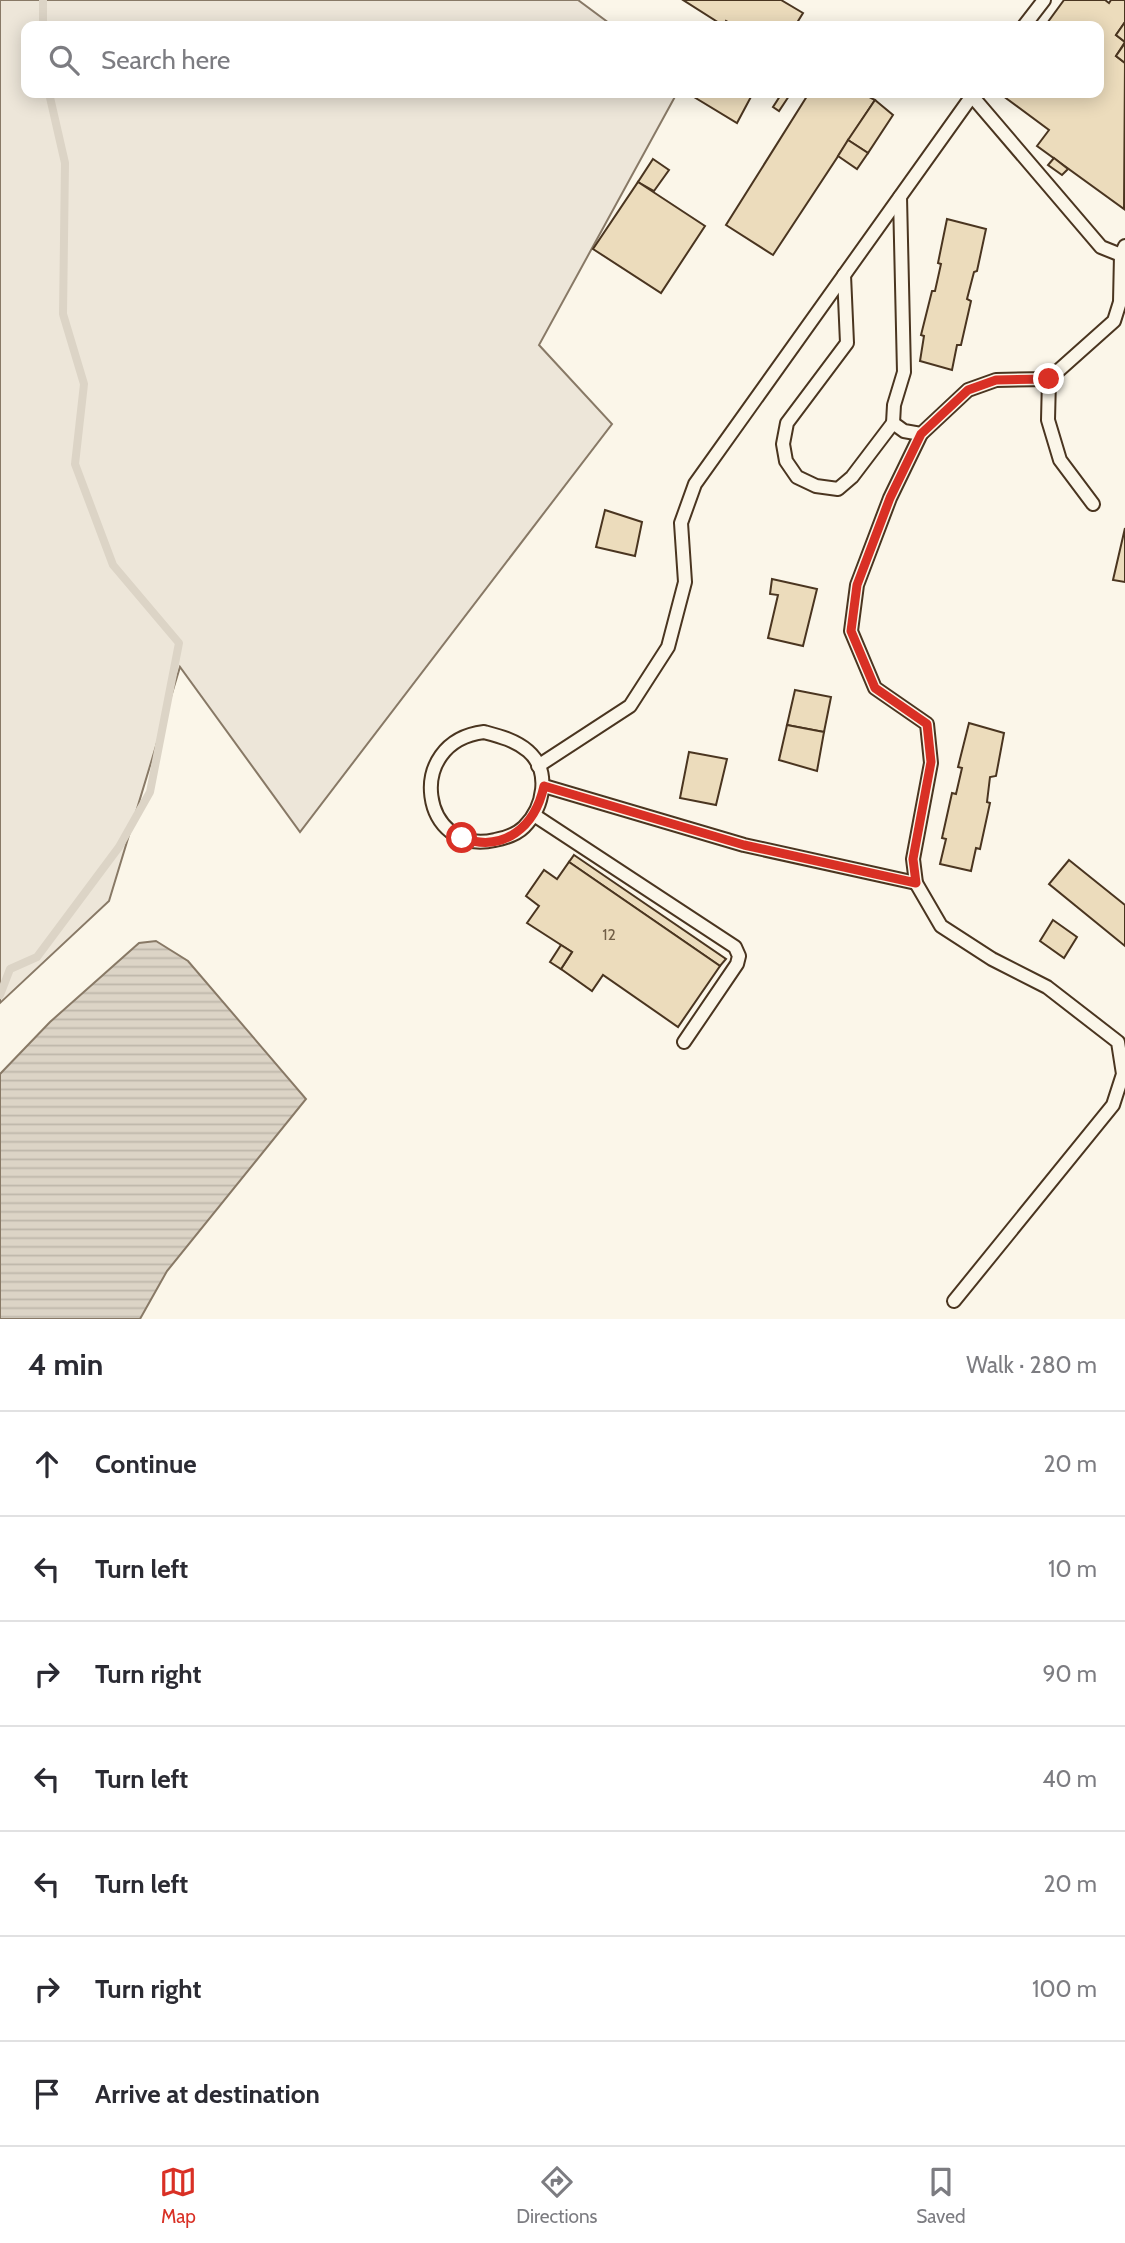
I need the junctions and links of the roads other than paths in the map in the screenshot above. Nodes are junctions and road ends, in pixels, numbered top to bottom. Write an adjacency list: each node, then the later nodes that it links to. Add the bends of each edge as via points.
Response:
1 (1044, 0): 2 (lane)
2 (1028, 21)
3 (970, 98): 5 (lane)
4 (976, 98): 6 (lane, via 1101,247)
5 (900, 196): 7 (lane); 9 (lane, via 904,373)
6 (1123, 251): 8 (lane, via 1120,302 1114,321)
7 (844, 275): 9 (lane, via 847,343 788,423 783,444 786,461 797,477 838,489); 12 (lane, via 695,484 681,523 685,582 668,647 630,706)
8 (1049, 379): 10 (lane, via 996,380 968,390); 11 (lane, via 1048,420 1060,460)
9 (893, 423): 10 (lane)
10 (921, 434): 15 (lane, via 890,498 857,585 851,631 875,688 927,724 931,762 913,859)
11 (1093, 504)
12 (538, 766): 13 (lane); 14 (lane, via 530,752 513,740 469,733 449,745 430,783 435,811 448,830 473,842 502,839 522,829)
13 (544, 786): 14 (lane); 15 (lane, via 744,845)
14 (534, 815): 16 (lane, via 735,947 737,964)
15 (916, 883): 17 (lane, via 941,926 1048,987 1118,1042 1123,1074 1113,1105)
16 (684, 1042)
17 (954, 1301)

